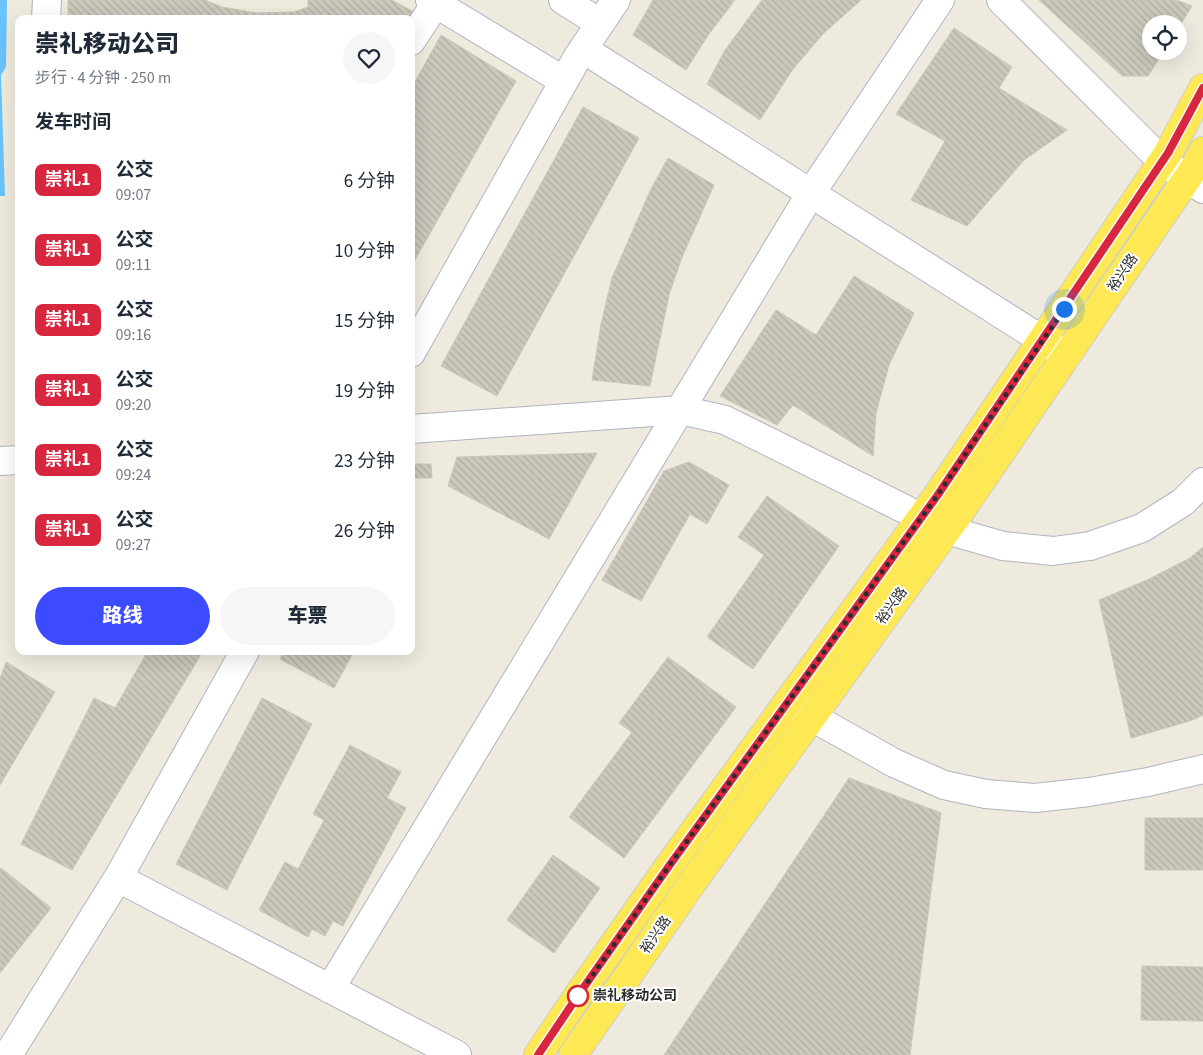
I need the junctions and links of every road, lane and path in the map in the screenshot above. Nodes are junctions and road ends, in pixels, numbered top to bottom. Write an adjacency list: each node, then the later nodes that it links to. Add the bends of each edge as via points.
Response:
1 (47, 0): 7 (street)
2 (563, 0): 8 (street)
3 (616, 0): 8 (street)
4 (940, 0): 16 (street)
5 (1001, 0): 14 (street)
6 (435, 1): 9 (street); 11 (street)
7 (46, 15)
8 (600, 23): 10 (street)
9 (415, 35)
10 (583, 49): 11 (street); 16 (street)
11 (564, 81): 18 (street)
12 (1203, 88): 14 (main road, 裕兴路)
13 (1203, 151): 15 (main road, 裕兴路)
14 (1162, 161): 15 (street); 17 (main road, 裕兴路)
15 (1195, 184): 19 (main road, 裕兴路)
16 (811, 193): 17 (street); 20 (street)
17 (1042, 341): 19 (street); 25 (main road, 裕兴路)
18 (415, 347)
19 (1066, 356): 26 (main road, 裕兴路)
20 (681, 410): 21 (street); 25 (street, via 725,420); 32 (street)
21 (415, 429)
22 (15, 460): 23 (street)
23 (0, 461)
24 (1203, 482): 26 (street, via 1183,502 1142,528 1090,546 1053,551 1002,546)
25 (922, 516): 26 (street); 28 (main road, 裕兴路)
26 (947, 530): 29 (main road, 裕兴路)
27 (243, 655): 31 (street)
28 (789, 700): 29 (street); 35 (main road, 裕兴路)
29 (812, 717): 30 (street, via 902,767 944,785 986,794 1036,798 1089,792); 36 (main road, 裕兴路)
30 (1203, 768)
31 (118, 878): 32 (street); 33 (street)
32 (330, 989): 34 (street)
33 (8, 1055)
34 (457, 1055)
35 (538, 1055)
36 (573, 1055)

